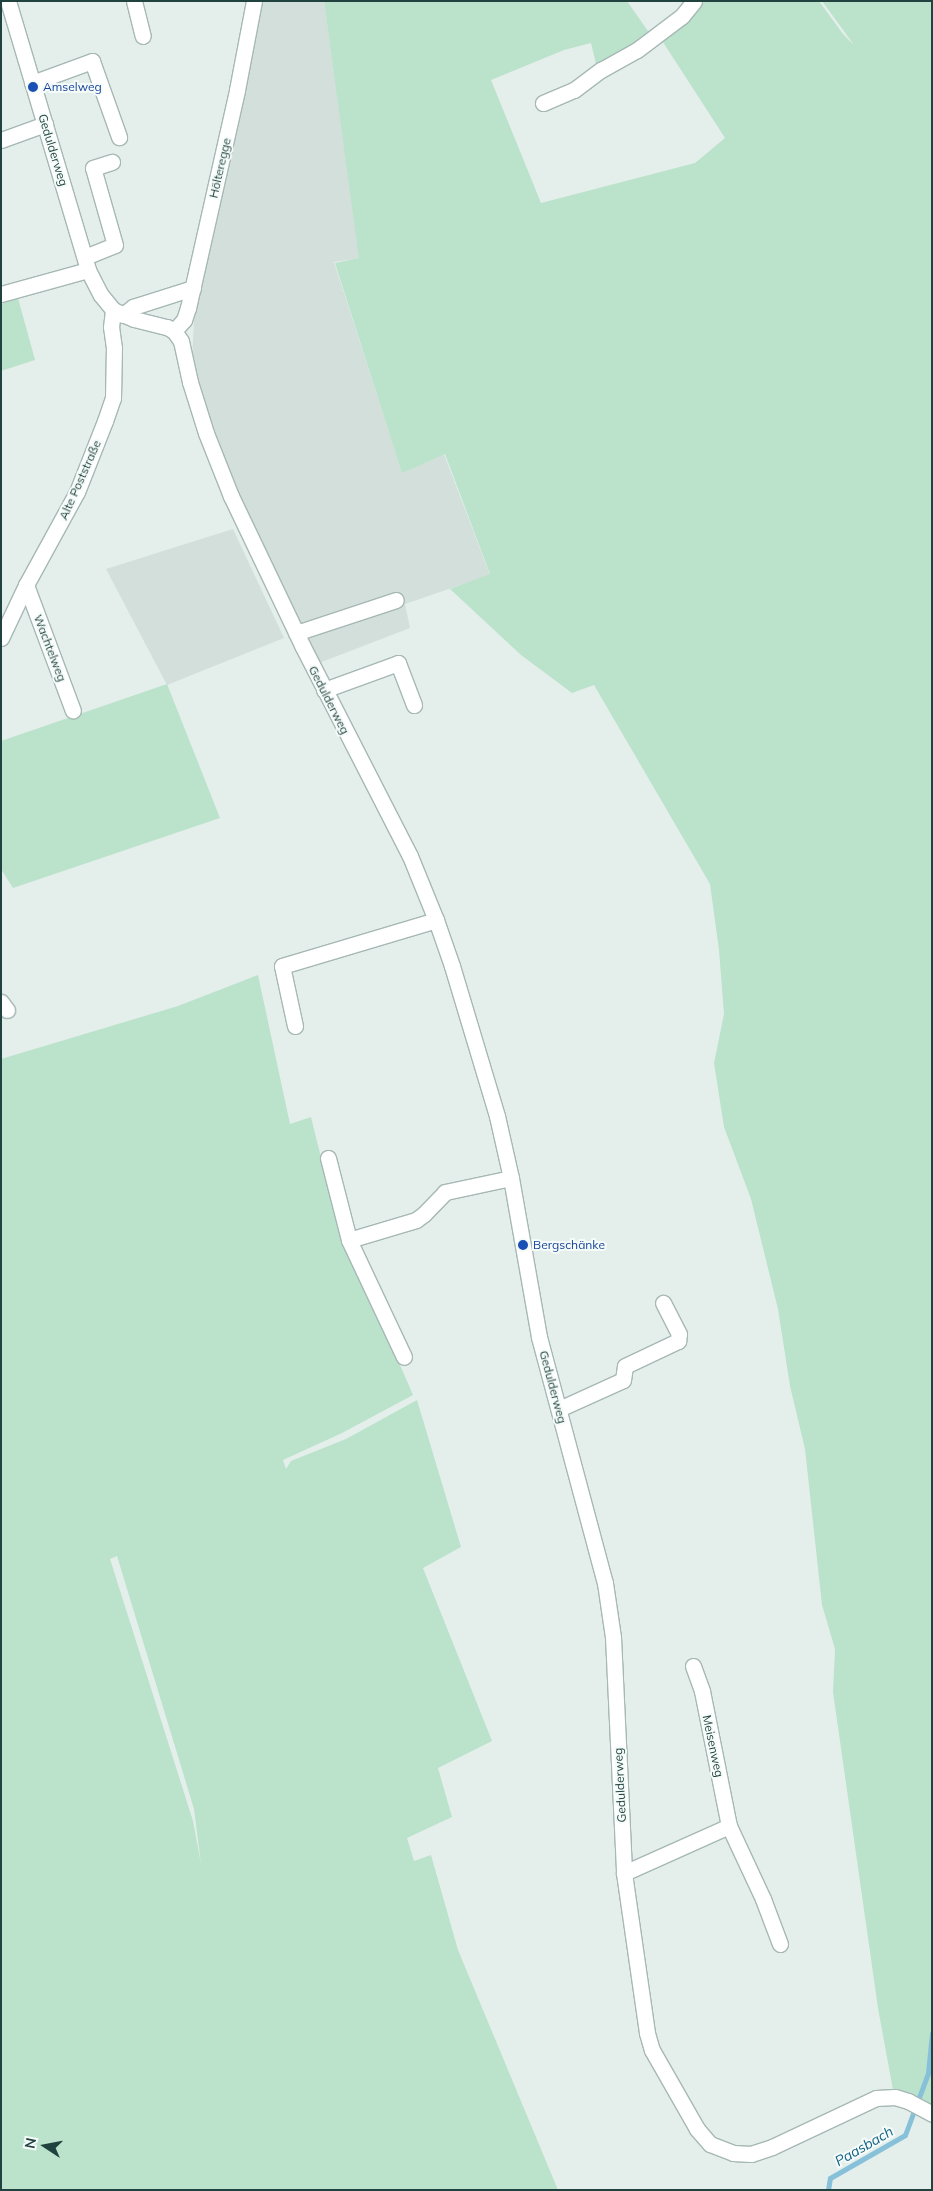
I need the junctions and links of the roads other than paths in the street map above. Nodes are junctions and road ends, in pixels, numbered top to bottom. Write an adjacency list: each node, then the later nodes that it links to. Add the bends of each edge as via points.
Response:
1 (8, 1): 6 (street, Gedulderweg)
2 (134, 1): 5 (street)
3 (254, 1): 13 (street, Hölteregge, via 238,90)
4 (694, 1): 7 (street, via 682,16 637,50 574,90)
5 (142, 36)
6 (32, 83): 8 (street, Gedulderweg); 9 (street, via 92,61)
7 (543, 103)
8 (45, 124): 10 (street); 12 (street, Gedulderweg)
9 (119, 137)
10 (1, 140)
11 (112, 162): 12 (street, via 93,168 115,245)
12 (87, 263): 14 (street); 15 (street, Gedulderweg, via 101,295)
13 (193, 288): 15 (street); 16 (street, Hölteregge, via 186,315)
14 (1, 294)
15 (118, 312): 16 (street); 17 (street, Alte Poststraße, via 111,327 113,398 77,492)
16 (174, 331): 19 (street, Gedulderweg, via 183,347 193,391 220,469)
17 (26, 585): 20 (street, Alte Poststraße); 23 (street, Wachtelweg)
18 (396, 600): 19 (street)
19 (296, 633): 21 (street, Gedulderweg)
20 (1, 638)
21 (324, 690): 22 (street, via 398,663); 24 (street, Gedulderweg, via 410,856)
22 (414, 705)
23 (73, 711)
24 (436, 920): 25 (street, via 282,966); 27 (street, Gedulderweg, via 497,1116)
25 (295, 1026)
26 (328, 1158): 28 (street)
27 (511, 1178): 28 (street, via 445,1192 416,1220); 31 (street, Gedulderweg, via 531,1298)
28 (349, 1240): 30 (street)
29 (663, 1303): 31 (street, via 679,1334 678,1341 625,1366 623,1380)
30 (404, 1357)
31 (559, 1409): 34 (street, Gedulderweg, via 593,1531 610,1613)
32 (693, 1666): 33 (street, Meisenweg, via 702,1691)
33 (729, 1826): 34 (street); 35 (street, Meisenweg, via 763,1898)
34 (624, 1873): 36 (street, Gedulderweg, via 652,2050 697,2129 710,2144 733,2153 751,2154 876,2098 895,2096)
35 (780, 1944)
36 (928, 2112)

